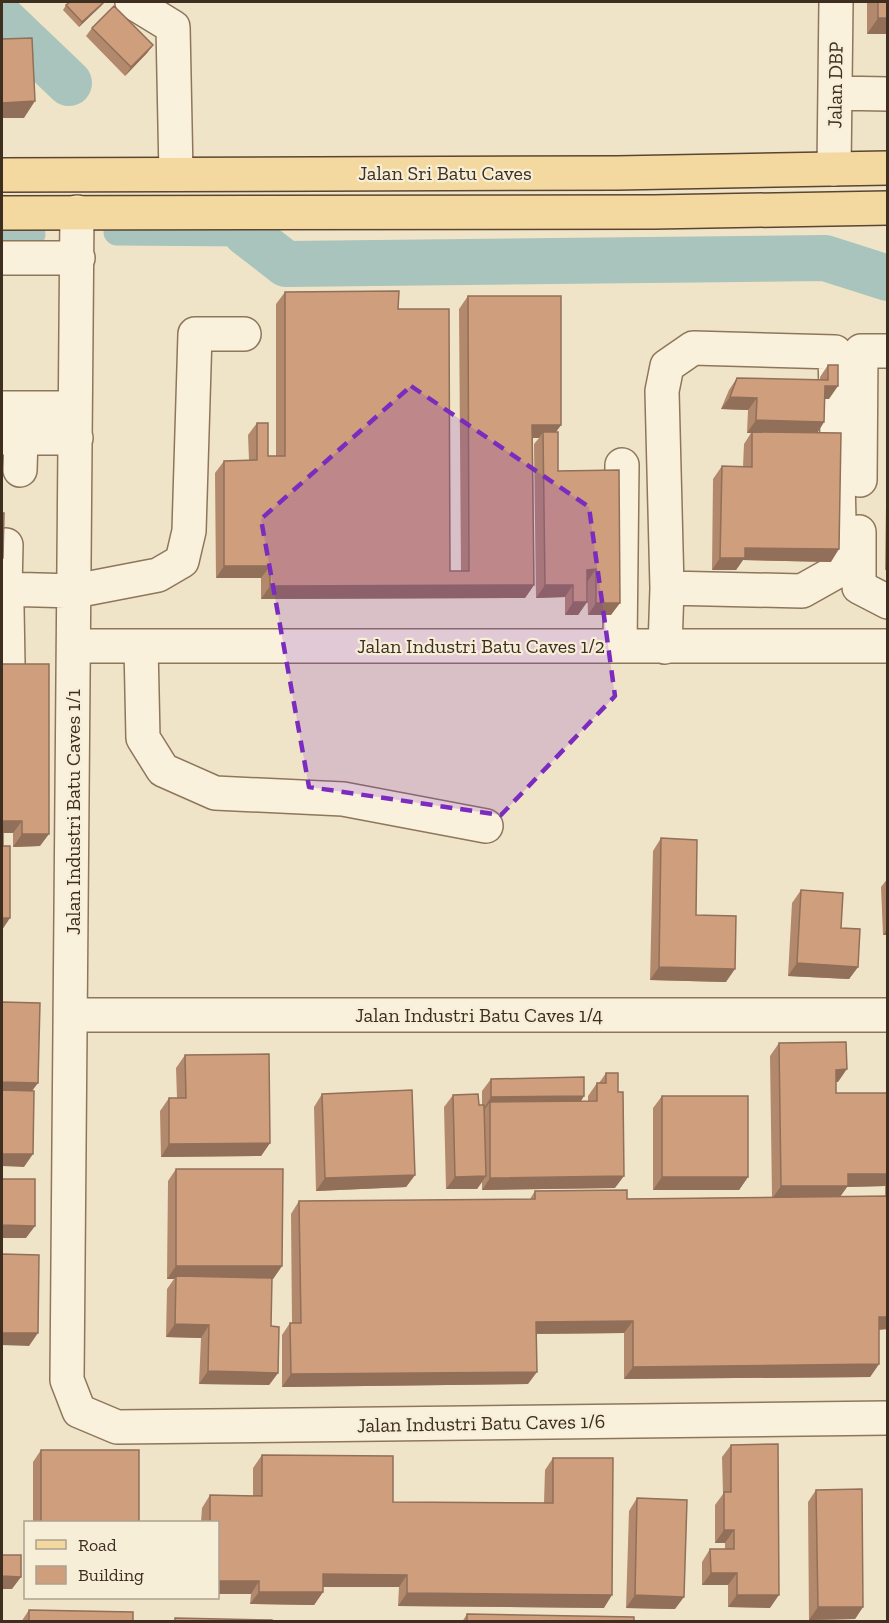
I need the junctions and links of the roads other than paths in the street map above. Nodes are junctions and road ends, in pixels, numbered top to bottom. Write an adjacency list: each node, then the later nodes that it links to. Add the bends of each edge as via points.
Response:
1 (132, 2): 8 (street, via 173,27)
2 (836, 2): 3 (street, Jalan DBP)
3 (835, 93): 4 (street); 6 (street, Jalan DBP)
4 (888, 94)
5 (888, 168): 6 (main road, Jalan Sri Batu Caves)
6 (834, 169): 8 (main road, Jalan Sri Batu Caves)
7 (2, 174): 8 (main road, Jalan Sri Batu Caves)
8 (176, 174)
9 (888, 208): 10 (main road, Jalan Sri Batu Caves)
10 (77, 212): 11 (main road, Jalan Sri Batu Caves); 13 (street, Jalan Industri Batu Caves 1/1)
11 (2, 213)
12 (2, 258): 13 (street)
13 (78, 258): 17 (street, Jalan Industri Batu Caves 1/1)
14 (244, 334): 24 (street, via 195,334 189,531 182,561 158,575)
15 (888, 351): 25 (street, via 861,351 859,576 859,587)
16 (2, 408): 17 (street)
17 (76, 423): 18 (street); 24 (street, Jalan Industri Batu Caves 1/1)
18 (11, 438): 20 (street)
19 (622, 465): 28 (street)
20 (20, 470)
21 (6, 545): 23 (street)
22 (667, 588): 22 (street, via 802,591 834,573 840,563 835,352 693,348 667,366 662,391); 30 (street)
23 (4, 598): 24 (street); 31 (street)
24 (75, 600): 26 (street, Jalan Industri Batu Caves 1/1)
25 (886, 602): 29 (street)
26 (74, 646): 27 (street, Jalan Industri Batu Caves 1/2); 33 (street, Jalan Industri Batu Caves 1/1)
27 (141, 646): 28 (street, Jalan Industri Batu Caves 1/2); 32 (street, via 143,738 163,770 215,793 343,799)
28 (620, 646): 30 (street, Jalan Industri Batu Caves 1/2)
29 (886, 646): 30 (street, Jalan Industri Batu Caves 1/2)
30 (665, 647)
31 (8, 664)
32 (486, 825)
33 (71, 1015): 34 (street, Jalan Industri Batu Caves 1/4); 35 (street, Jalan Industri Batu Caves 1/1, via 67,1380)
34 (888, 1015)
35 (79, 1411): 36 (street, Jalan Industri Batu Caves 1/6, via 117,1427)
36 (888, 1418)

